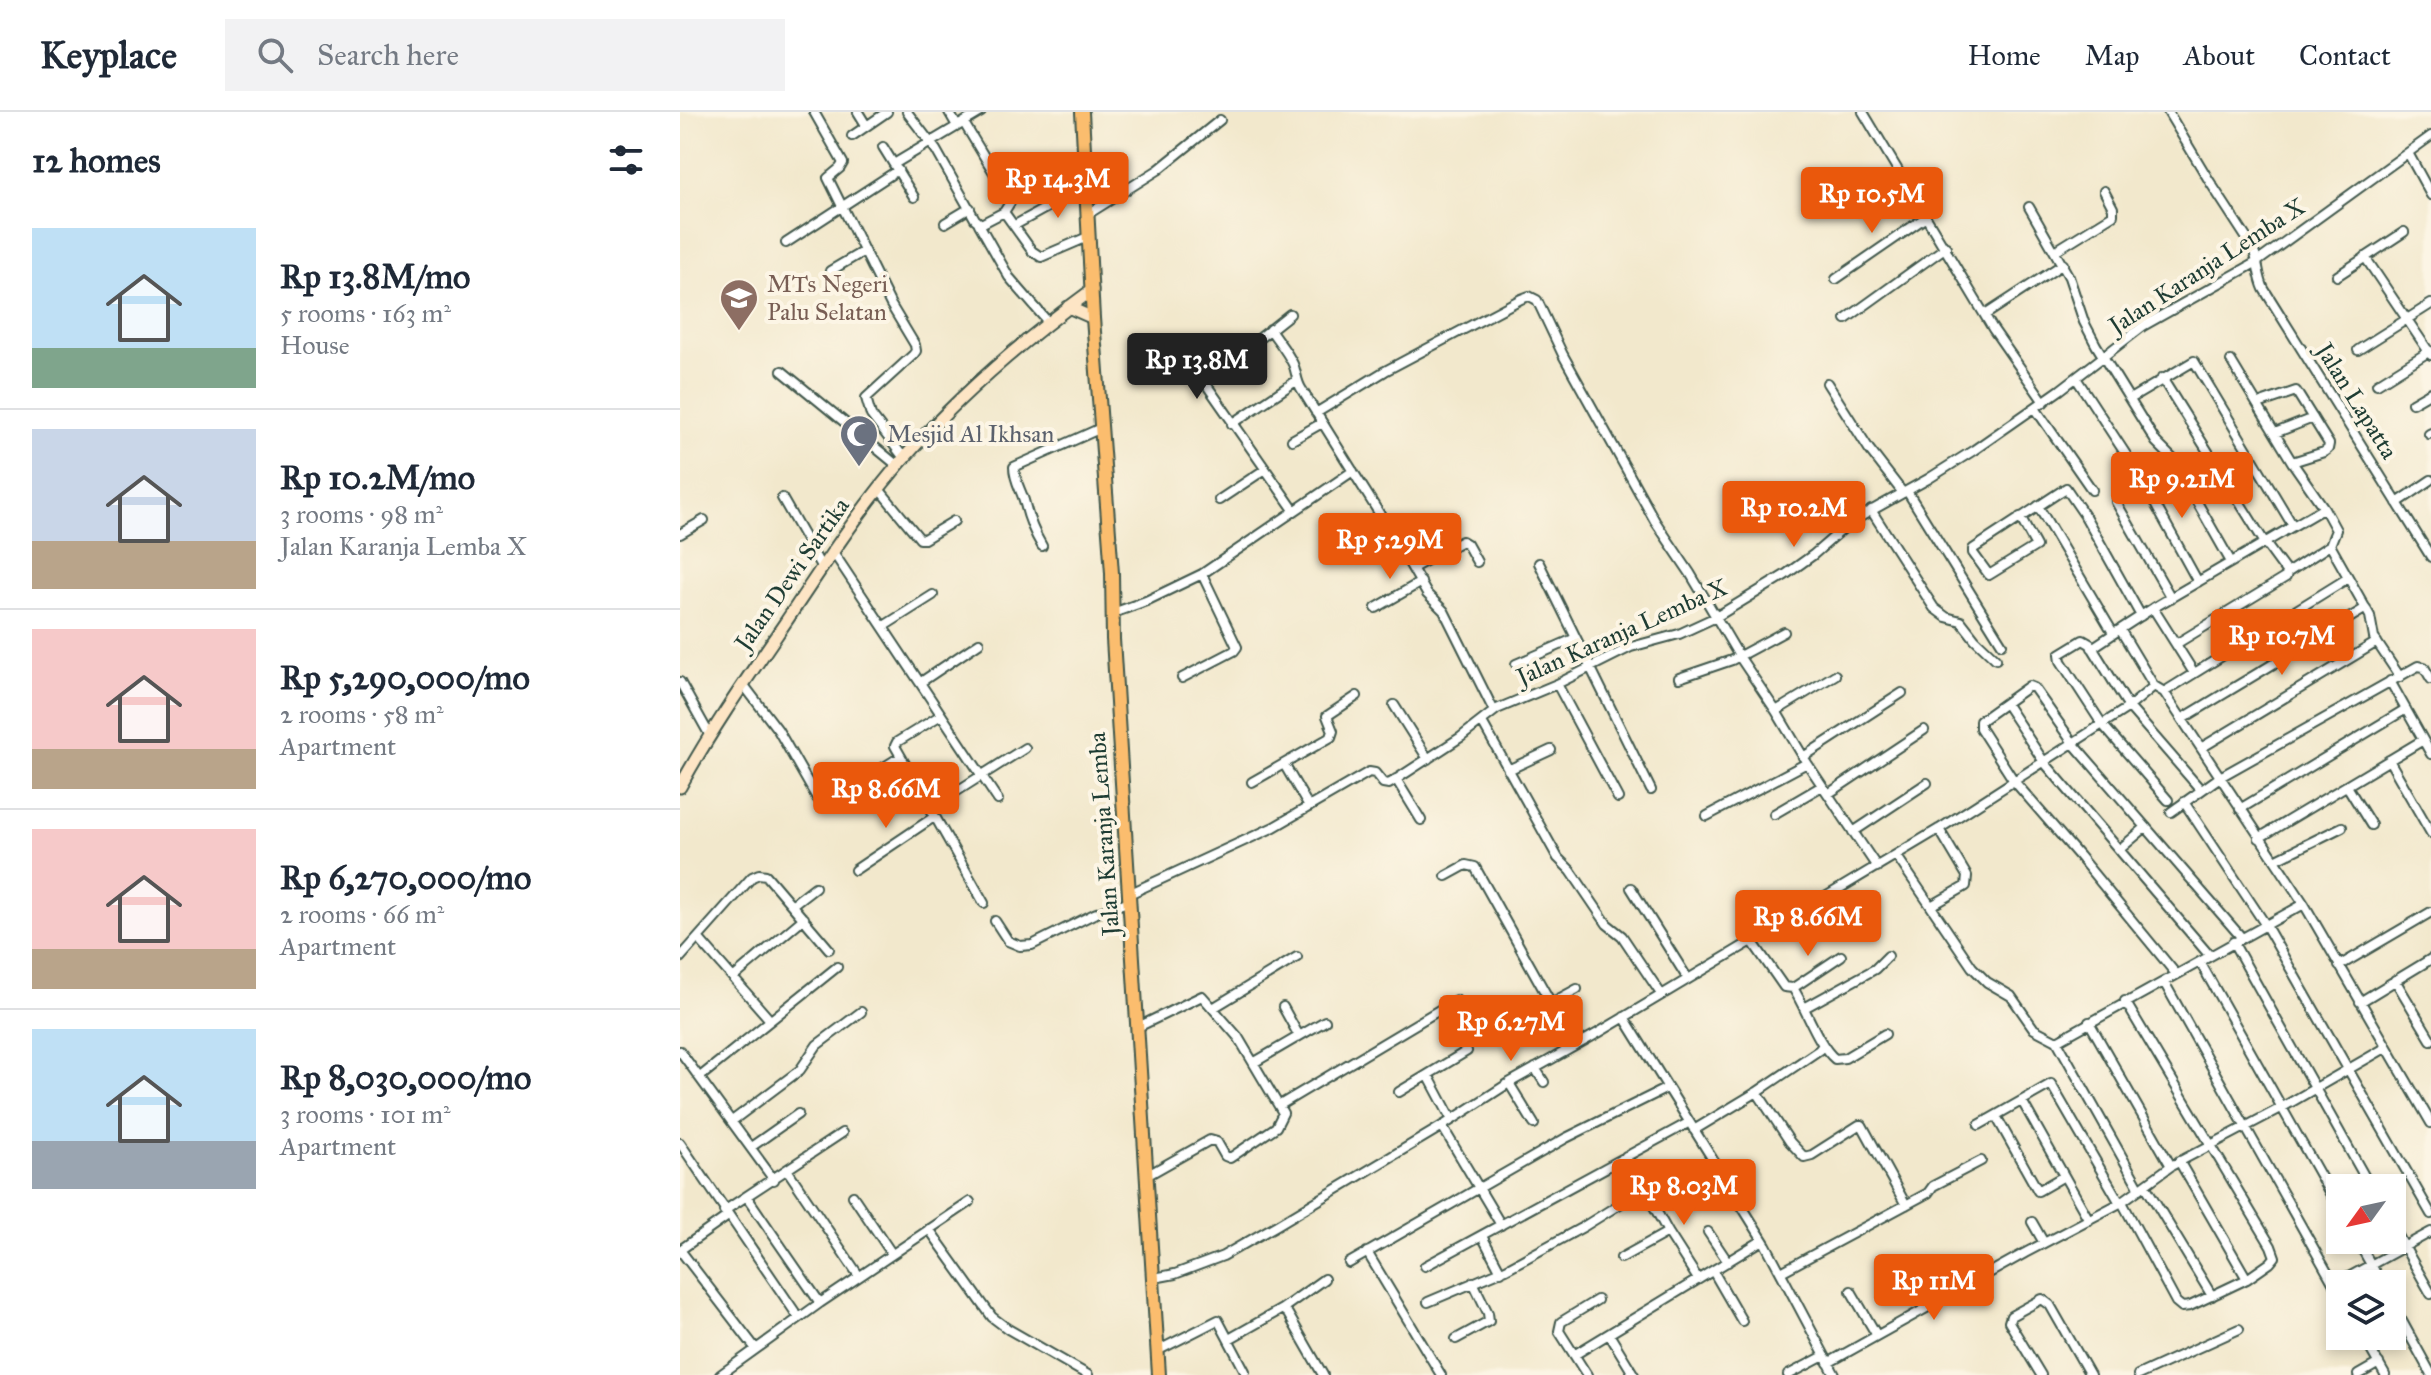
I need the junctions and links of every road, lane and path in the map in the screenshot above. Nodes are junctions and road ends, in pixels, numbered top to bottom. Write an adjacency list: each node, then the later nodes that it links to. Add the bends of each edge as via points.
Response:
1 (814, 112): 23 (street, via 843,163 828,178)
2 (858, 112): 11 (street)
3 (887, 112): 11 (street)
4 (907, 112): 15 (street)
5 (949, 112): 12 (street)
6 (981, 112): 12 (street)
7 (1082, 112): 19 (main road, Jalan Karanja Lemba)
8 (1863, 112): 28 (street)
9 (2168, 112): 39 (street, Jalan Lapatta)
10 (1220, 120): 27 (street, via 1158,170)
11 (866, 125): 13 (street)
12 (960, 125): 15 (street); 26 (street, via 1010,199)
13 (852, 136)
14 (2431, 136): 17 (street, Jalan Karanja Lemba X)
15 (929, 143): 18 (street); 25 (street)
16 (883, 147): 18 (street)
17 (2408, 153): 21 (street); 39 (street, Jalan Karanja Lemba X)
18 (896, 167): 22 (street); 23 (street)
19 (1086, 186): 27 (main road, Jalan Karanja Lemba); 31 (street)
20 (2104, 191): 37 (street, via 2113,215)
21 (2431, 195)
22 (914, 197)
23 (842, 206): 34 (street); 36 (street)
24 (2029, 207): 37 (street)
25 (970, 208): 29 (street); 30 (street)
26 (1004, 212): 30 (street); 31 (street)
27 (1088, 214): 33 (main road, Jalan Karanja Lemba)
28 (1926, 217): 35 (street); 43 (street)
29 (945, 223)
30 (979, 224): 52 (street, via 1009,277)
31 (1015, 225): 33 (street, via 1041,257)
32 (2404, 232): 38 (street)
33 (1090, 236): 44 (main road, Jalan Karanja Lemba)
34 (786, 243)
35 (1946, 247): 48 (street); 51 (street)
36 (864, 251): 41 (street); 77 (street, via 915,345 915,353 866,398)
37 (2055, 251): 40 (street)
38 (2365, 257): 42 (street); 50 (street)
39 (2257, 262): 56 (street, Jalan Karanja Lemba X, via 2157,317); 88 (street, Jalan Lapatta, via 2264,289)
40 (2063, 264): 48 (street); 56 (street)
41 (830, 271)
42 (2337, 276)
43 (1836, 279)
44 (1092, 290): 46 (main road, Jalan Dewi Sartika); 49 (main road, Jalan Karanja Lemba)
45 (2431, 304): 50 (street)
46 (1068, 307): 49 (main road); 52 (main road, Jalan Dewi Sartika)
47 (1290, 314): 53 (street)
48 (1985, 315): 66 (street)
49 (1093, 318): 74 (main road, Jalan Karanja Lemba)
50 (2406, 318): 54 (street); 55 (street)
51 (1846, 319)
52 (1048, 322): 77 (main road, Jalan Dewi Sartika, via 961,397)
53 (1270, 329): 61 (street, via 1289,357); 73 (street, via 1207,380)
54 (2358, 350)
55 (2430, 353): 63 (street)
56 (2103, 357): 59 (street, Jalan Karanja Lemba X); 65 (street)
57 (2231, 361): 68 (street)
58 (782, 371): 77 (street)
59 (2076, 378): 66 (street, Jalan Karanja Lemba X); 112 (street, via 2138,473)
60 (2162, 378): 65 (street); 96 (street, via 2194,361); 98 (street)
61 (1296, 381): 70 (street); 73 (street)
62 (1827, 383): 84 (street, via 1869,449)
63 (2377, 384)
64 (2431, 392): 67 (street)
65 (2130, 399): 104 (street, via 2156,442 2169,452)
66 (2044, 402): 69 (street, Jalan Karanja Lemba X)
67 (2412, 403)
68 (2258, 404): 71 (street, via 2296,391); 75 (street)
69 (2035, 408): 83 (street); 84 (street, Jalan Karanja Lemba X)
70 (1316, 413): 72 (street); 120 (street, via 1441,341 1534,297 1624,467)
71 (2313, 418): 75 (street); 78 (street, via 2329,447)
72 (1322, 423): 76 (street); 80 (street)
73 (1232, 424): 79 (street)
74 (1101, 428): 100 (street, via 1014,467 1028,520); 118 (main road, Jalan Karanja Lemba)
75 (2275, 433): 78 (street)
76 (1292, 440)
77 (901, 462): 82 (main road, Jalan Dewi Sartika)
78 (2292, 462): 90 (street)
79 (1264, 470): 86 (street); 91 (street)
80 (1353, 471): 91 (street); 107 (street)
81 (2431, 480): 88 (street)
82 (879, 489): 95 (street, via 920,539); 101 (main road, Jalan Dewi Sartika)
83 (2092, 490)
84 (1905, 492): 92 (street, Jalan Karanja Lemba X); 127 (street)
85 (782, 498): 106 (street)
86 (1219, 500)
87 (2116, 502): 114 (street)
88 (2397, 503): 102 (street, Jalan Lapatta)
89 (2038, 506): 93 (street); 119 (street, via 2069,490); 123 (street, via 2112,631)
90 (2324, 508): 96 (street); 99 (street, via 2336,530)
91 (1294, 510): 109 (street)
92 (1871, 510): 120 (street, Jalan Karanja Lemba X, via 1807,560); 131 (street, via 1934,608 1961,621)
93 (2020, 517): 93 (street, via 2036,546 1989,575 1973,549)
94 (704, 520): 97 (street)
95 (954, 521)
96 (2293, 526): 98 (street)
97 (680, 534)
98 (2265, 543): 104 (street); 108 (street)
99 (2330, 545): 108 (street); 110 (street)
100 (1042, 546)
101 (833, 552): 106 (main road, Jalan Dewi Sartika); 121 (street)
102 (2431, 557)
103 (1477, 562): 107 (street, via 1462,541)
104 (2231, 562): 112 (street)
105 (1539, 563): 124 (street)
106 (822, 568): 143 (main road, Jalan Dewi Sartika)
107 (1413, 568): 111 (street)
108 (2287, 573): 128 (street)
109 (1202, 574): 118 (street); 137 (street, via 1237,647)
110 (2348, 578): 117 (street); 134 (street)
111 (1421, 582): 115 (street); 153 (street, via 1444,611)
112 (2198, 582): 114 (street)
113 (933, 595): 121 (street)
114 (2171, 598): 116 (street)
115 (1376, 608)
116 (2153, 608): 119 (street); 128 (street)
117 (2366, 608): 125 (street); 156 (street)
118 (1113, 613): 212 (main road, Jalan Karanja Lemba)
119 (2141, 616): 123 (street)
120 (1716, 617): 130 (street); 133 (street, Jalan Karanja Lemba X, via 1667,639 1631,647)
121 (884, 626): 142 (street)
122 (1784, 632): 130 (street)
123 (2119, 632): 129 (street); 145 (street)
124 (1576, 638): 132 (street); 133 (street)
125 (2377, 642): 136 (street); 164 (street)
126 (979, 643): 142 (street)
127 (2002, 644)
128 (2176, 644): 134 (street)
129 (2092, 648): 151 (street); 158 (street, via 2083,640 2059,658)
130 (1739, 656): 138 (street); 154 (street)
131 (1996, 659)
132 (1516, 664)
133 (1591, 668): 144 (street, Jalan Karanja Lemba X); 182 (street)
134 (2194, 673): 146 (street)
135 (1835, 675): 154 (street)
136 (2400, 677): 139 (street, via 2421,665); 140 (street)
137 (1182, 678)
138 (1679, 678)
139 (2431, 679)
140 (2390, 681): 152 (street); 175 (street)
141 (680, 682): 160 (street)
142 (921, 682): 155 (street)
143 (743, 684): 160 (main road, Jalan Dewi Sartika); 167 (street, via 822,802)
144 (1557, 684): 153 (street, Jalan Karanja Lemba X); 186 (street)
145 (2154, 686): 146 (street); 151 (street)
146 (2164, 692): 156 (street)
147 (1902, 693): 169 (street)
148 (1357, 696): 172 (street, via 1327,716 1331,737)
149 (2005, 703): 162 (street, via 2032,687); 171 (street); 177 (street, via 1979,724)
150 (1394, 705): 168 (street)
151 (2129, 707): 158 (street); 184 (street)
152 (2406, 709): 161 (street); 191 (street)
153 (1494, 711): 157 (street, Jalan Karanja Lemba X)
154 (1776, 711): 169 (street)
155 (941, 715): 167 (street, via 896,743); 174 (street)
156 (2182, 719): 164 (street)
157 (1482, 722): 168 (street, Jalan Karanja Lemba X); 173 (street)
158 (2102, 724): 162 (street); 188 (street)
159 (1924, 730): 183 (street)
160 (709, 734): 181 (main road, Jalan Dewi Sartika)
161 (2423, 740): 166 (street); 170 (street)
162 (2073, 743): 171 (street); 198 (street)
163 (1025, 748): 174 (street)
164 (2201, 748): 175 (street)
165 (1551, 750): 173 (street)
166 (2431, 754)
167 (900, 757): 195 (street)
168 (1428, 759): 176 (street, Jalan Karanja Lemba X)
169 (1805, 760): 183 (street); 194 (street)
170 (2389, 760): 180 (street); 202 (street)
171 (2044, 762): 177 (street); 204 (street)
172 (1284, 764): 178 (street); 190 (street)
173 (1508, 770): 241 (street, via 1558,858)
174 (981, 776): 185 (street); 187 (street)
175 (2220, 777): 184 (street); 191 (street)
176 (1396, 779): 190 (street, via 1385,784 1369,772); 196 (street)
177 (2014, 781): 200 (street); 234 (street)
178 (1252, 782)
179 (1927, 783): 201 (street)
180 (2347, 786): 197 (street); 203 (street)
181 (680, 787)
182 (1651, 790)
183 (1825, 790): 193 (street); 201 (street)
184 (2201, 790): 189 (street)
185 (954, 793)
186 (1618, 798)
187 (998, 800)
188 (2168, 800)
189 (2184, 802): 192 (street); 220 (street)
190 (1309, 807): 212 (street)
191 (2240, 809): 203 (street)
192 (2171, 812)
193 (1774, 814)
194 (1707, 816)
195 (934, 817): 208 (street); 213 (street)
196 (1421, 820)
197 (2371, 825)
198 (2146, 827): 204 (street); 222 (street)
199 (2342, 827): 206 (street)
200 (1939, 829): 205 (street); 216 (street, via 1968,882)
201 (1853, 832): 207 (street)
202 (2431, 833)
203 (2259, 838): 206 (street)
204 (2120, 849): 227 (street)
205 (1896, 855): 207 (street); 216 (street)
206 (2275, 860): 215 (street)
207 (1877, 867): 223 (street)
208 (855, 870)
209 (1446, 876): 245 (street, via 1466,865 1475,867)
210 (815, 887): 214 (street)
211 (1631, 888): 236 (street)
212 (1130, 897): 219 (street, via 1032,945 1010,943); 254 (main road, Jalan Karanja Lemba)
213 (984, 903)
214 (793, 904): 218 (street); 221 (street, via 759,874)
215 (2304, 904): 220 (street); 232 (street)
216 (1931, 906): 258 (street, via 1972,967 2011,996 2034,1029)
217 (2431, 912): 232 (street)
218 (804, 918): 224 (street); 235 (street)
219 (995, 921)
220 (2265, 924): 222 (street); 266 (street)
221 (699, 939): 229 (street); 235 (street)
222 (2238, 940): 227 (street); 272 (street)
223 (1752, 941): 236 (street); 239 (street, via 1784,987)
224 (829, 949)
225 (1841, 956): 239 (street)
226 (1888, 956): 247 (street, via 1875,969)
227 (2210, 956): 231 (street)
228 (1297, 957): 248 (street)
229 (680, 958)
230 (2431, 959): 237 (street)
231 (2200, 962): 234 (street); 277 (street)
232 (2339, 966): 244 (street)
233 (837, 967): 251 (street)
234 (2176, 974): 238 (street)
235 (733, 978): 251 (street)
236 (1688, 979): 241 (street)
237 (2395, 980): 244 (street); 257 (street)
238 (2164, 982): 243 (street); 287 (street)
239 (1793, 988): 247 (street)
240 (1577, 989): 245 (street)
241 (1661, 994): 250 (street)
242 (1456, 1000): 276 (street)
243 (2125, 1001): 253 (street); 290 (street)
244 (2360, 1002): 260 (street)
245 (1551, 1003): 261 (street)
246 (1283, 1007): 256 (street)
247 (1806, 1007): 259 (street)
248 (1213, 1008): 254 (street, via 1198,996); 264 (street)
249 (861, 1012): 282 (street, via 817,1045 800,1070)
250 (1624, 1017): 261 (street); 271 (street)
251 (770, 1020): 268 (street)
252 (1325, 1021): 256 (street)
253 (2089, 1022): 258 (street); 294 (street)
254 (1138, 1027): 297 (main road, Jalan Karanja Lemba)
255 (1885, 1034): 259 (street, via 1839,1060)
256 (1299, 1036): 264 (street)
257 (2431, 1040)
258 (2057, 1041): 300 (street)
259 (1823, 1045): 274 (street)
260 (2387, 1047): 266 (street); 280 (street)
261 (1566, 1050): 265 (street)
262 (680, 1051): 268 (street)
263 (1467, 1051): 267 (street)
264 (1255, 1062): 276 (street)
265 (1535, 1068): 269 (street); 270 (street)
266 (2349, 1069): 272 (street); 310 (street)
267 (1428, 1075): 273 (street); 281 (street)
268 (700, 1077): 282 (street)
269 (1544, 1082)
270 (1509, 1083): 281 (street); 283 (street)
271 (1667, 1088): 286 (street); 302 (street)
272 (2315, 1088): 277 (street); 296 (street)
273 (1399, 1092)
274 (1757, 1092): 286 (street); 308 (street, via 1804,1157 1862,1125)
275 (2022, 1101): 279 (street); 298 (street); 307 (street, via 2051,1084)
276 (1280, 1105): 297 (street, via 1278,1126 1235,1156 1226,1158 1210,1140)
277 (2281, 1108): 287 (street); 301 (street)
278 (798, 1114): 291 (street)
279 (1996, 1116): 284 (street); 298 (street, via 2038,1191)
280 (2430, 1118)
281 (1452, 1120): 285 (street)
282 (732, 1121): 291 (street)
283 (1534, 1124)
284 (1979, 1125)
285 (1442, 1126): 302 (street); 340 (street, via 1223,1256)
286 (1691, 1126): 292 (street); 319 (street)
287 (2245, 1126): 290 (street); 336 (street)
288 (842, 1133): 295 (street)
289 (680, 1143): 309 (street)
290 (2211, 1146): 294 (street); 343 (street, via 2275,1257)
291 (751, 1147): 299 (street)
292 (1626, 1156): 303 (street); 313 (street)
293 (1981, 1161): 308 (street)
294 (2175, 1163): 300 (street); 343 (street)
295 (788, 1171): 299 (street); 339 (street)
296 (2363, 1174)
297 (1148, 1175): 340 (main road, Jalan Karanja Lemba)
298 (2064, 1176): 311 (street)
299 (774, 1180): 305 (street)
300 (2143, 1187): 307 (street); 347 (street)
301 (2326, 1187)
302 (1479, 1188): 313 (street); 324 (street)
303 (1644, 1189): 315 (street); 337 (street)
304 (853, 1196): 325 (street)
305 (747, 1197): 309 (street); 350 (street)
306 (970, 1202): 314 (street)
307 (2121, 1203): 311 (street); 347 (street, via 2176,1302 2190,1306)
308 (1906, 1205): 338 (street)
309 (726, 1213): 323 (street); 352 (street)
310 (2431, 1214)
311 (2089, 1220): 320 (street)
312 (2032, 1222): 320 (street)
313 (1501, 1225): 318 (street)
314 (929, 1229): 325 (street); 369 (street, via 992,1317)
315 (1668, 1232): 328 (street); 342 (street)
316 (1708, 1232): 329 (street)
317 (2431, 1232): 321 (street)
318 (1482, 1236): 332 (street); 337 (street)
319 (1763, 1240): 329 (street); 338 (street)
320 (2044, 1243): 357 (street)
321 (2406, 1246)
322 (2406, 1249): 346 (street)
323 (680, 1250): 360 (street)
324 (1367, 1252): 330 (street); 372 (street)
325 (892, 1254): 339 (street)
326 (2365, 1254): 331 (street)
327 (2392, 1254): 331 (street)
328 (1621, 1258)
329 (1728, 1262): 335 (street)
330 (1349, 1263)
331 (2371, 1265): 333 (street); 334 (street)
332 (1425, 1266)
333 (2362, 1270)
334 (2374, 1270)
335 (1713, 1271): 342 (street); 353 (street)
336 (2326, 1271)
337 (1501, 1272): 344 (street)
338 (1781, 1272): 364 (street)
339 (859, 1276): 350 (street)
340 (1154, 1278): 362 (main road, Jalan Karanja Lemba)
341 (1324, 1279): 351 (street)
342 (1698, 1279): 356 (street)
343 (2247, 1279): 347 (street)
344 (1473, 1282): 349 (street); 359 (street, via 1489,1321)
345 (1851, 1291): 357 (street)
346 (2431, 1294)
347 (2212, 1296)
348 (1597, 1300): 363 (street, via 1560,1324)
349 (1428, 1302)
350 (820, 1303): 352 (street)
351 (1282, 1309): 358 (street); 371 (street)
352 (799, 1318): 360 (street)
353 (1742, 1321)
354 (2406, 1328): 367 (street)
355 (2239, 1329): 379 (street)
356 (1609, 1334): 363 (street); 374 (street)
357 (1876, 1334): 364 (street)
358 (1229, 1339): 362 (street, via 1217,1320); 366 (street)
359 (1456, 1339)
360 (756, 1349): 368 (street)
361 (2371, 1350): 365 (street)
362 (1157, 1351): 370 (main road, Jalan Karanja Lemba)
363 (1574, 1355): 373 (street)
364 (1826, 1359): 375 (street); 376 (street)
365 (2379, 1363): 380 (street); 381 (street)
366 (1245, 1371)
367 (2431, 1374)
368 (720, 1375)
369 (1088, 1375)
370 (1159, 1375)
371 (1323, 1375)
372 (1441, 1375)
373 (1587, 1375)
374 (1634, 1375)
375 (1788, 1375)
376 (1835, 1375)
377 (2041, 1375): 378 (street, via 2009,1319 2042,1299)
378 (2090, 1375)
379 (2138, 1375)
380 (2358, 1375)
381 (2385, 1375)

